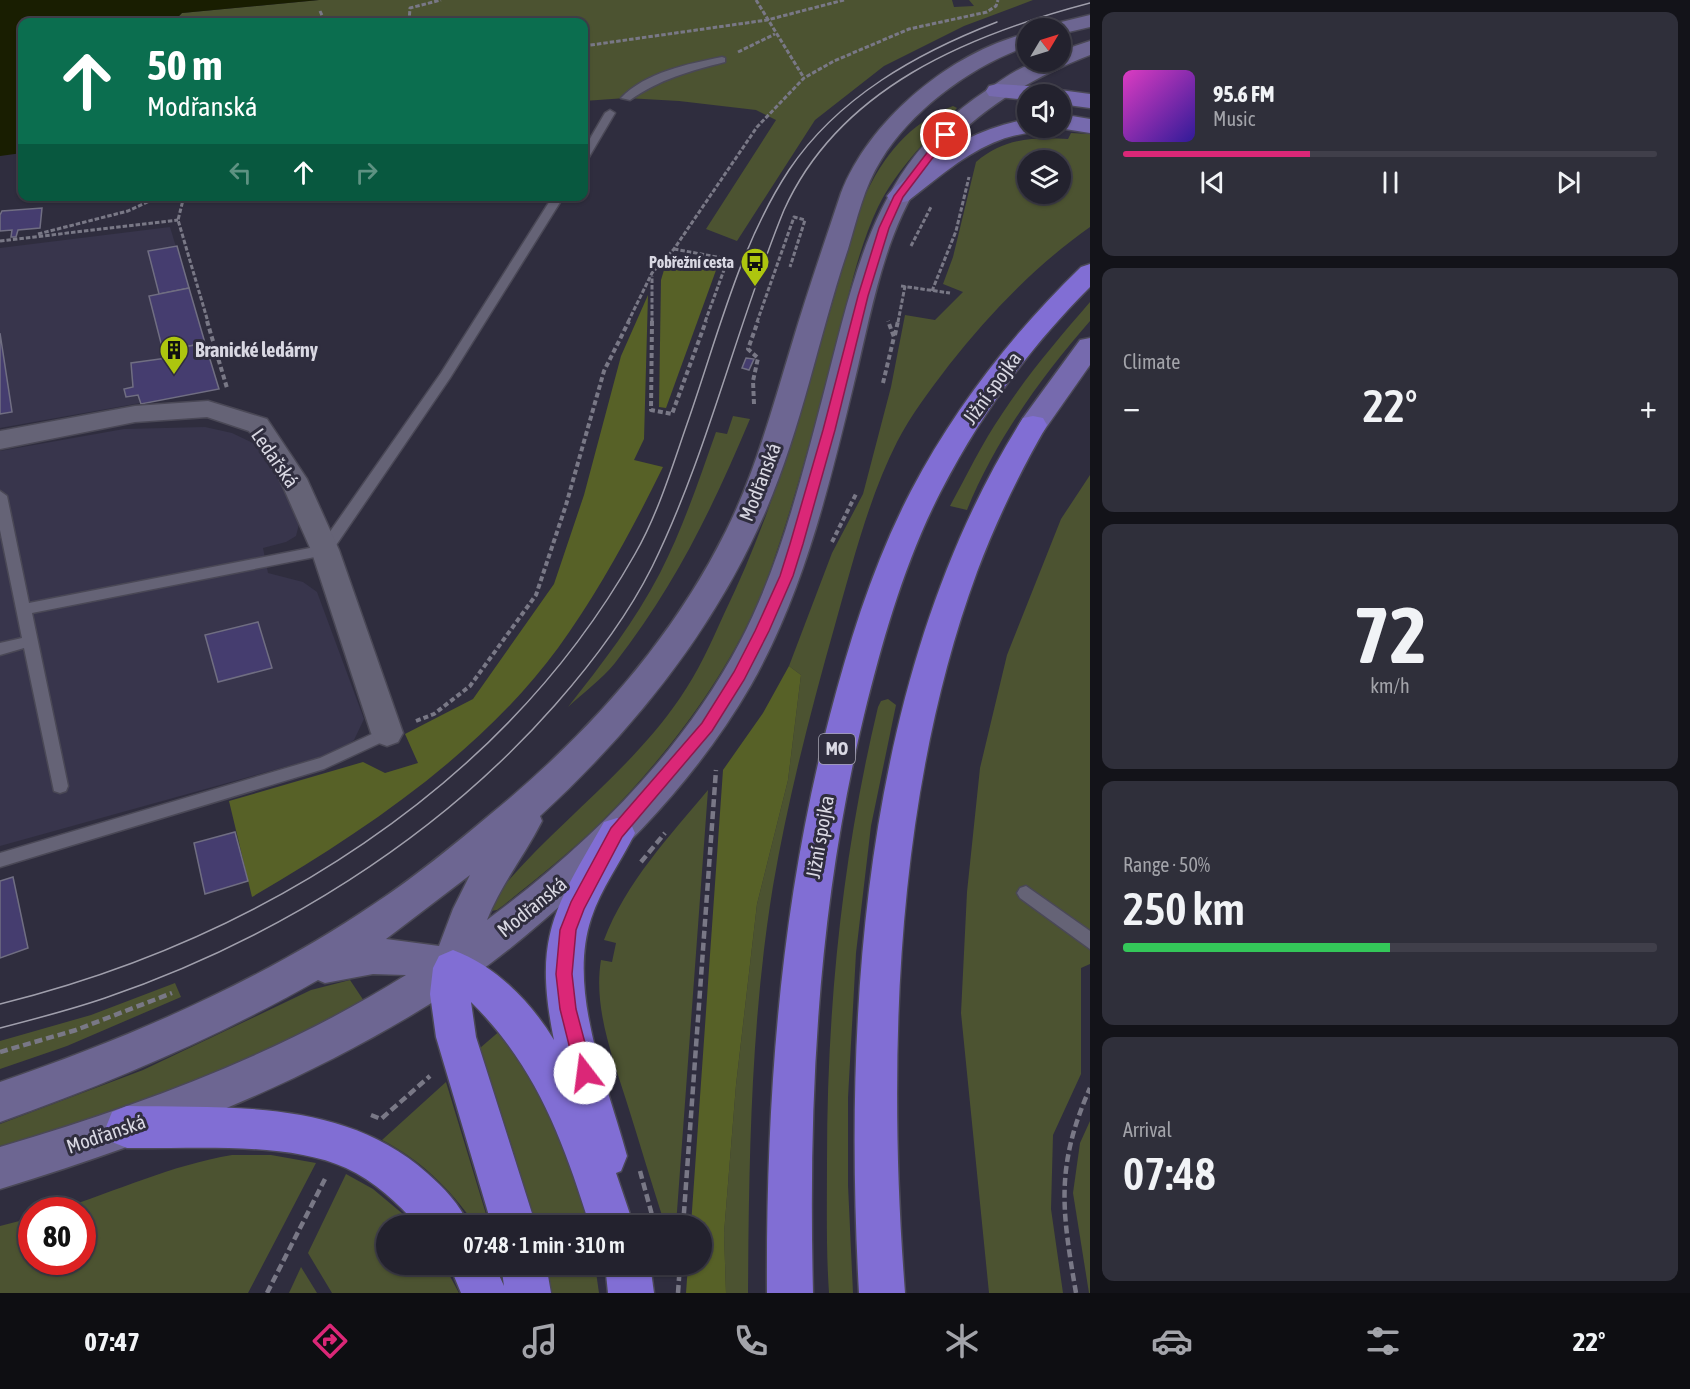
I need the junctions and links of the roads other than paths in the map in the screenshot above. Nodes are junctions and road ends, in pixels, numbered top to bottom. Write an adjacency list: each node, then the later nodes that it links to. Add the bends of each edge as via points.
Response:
1 (1090, 21): 2 (main road)
2 (1071, 25)
3 (1017, 43): 16 (main road, Modřanská, via 946,78)
4 (1090, 47): 6 (main road)
5 (1017, 54): 9 (main road, via 994,75)
6 (1071, 55)
7 (723, 60): 11 (lane, via 673,70)
8 (1035, 72): 9 (main road, Modřanská)
9 (997, 91): 10 (main road); 14 (main road); 16 (main road, via 946,98); 21 (main road, Modřanská, via 969,111 946,135)
10 (1017, 92)
11 (626, 98)
12 (1071, 98): 13 (main road)
13 (1090, 101)
14 (1017, 106)
15 (610, 113): 20 (lane)
16 (901, 122): 35 (main road, Modřanská, via 866,165 856,189 769,465 729,554 669,652 626,706)
17 (1071, 124): 18 (main road)
18 (1088, 126)
19 (1017, 128): 21 (main road, via 979,138)
20 (588, 150)
21 (899, 196): 36 (main road, Modřanská, via 869,276 786,576 762,631 707,727)
22 (557, 201): 29 (lane)
23 (1090, 272): 53 (highway, Jižní spojka / MO, via 994,382 944,459 912,520 867,639 835,756 805,920 790,1097)
24 (1090, 346): 25 (main road)
25 (1033, 425): 54 (highway, via 982,521 960,575 926,685 906,768 892,859 877,1030 875,1132)
26 (0, 440): 29 (street, Ledařská, via 135,414 208,409 258,425 293,479)
27 (0, 496): 28 (lane)
28 (4, 535): 30 (lane)
29 (325, 550): 30 (lane); 33 (street, Ledařská)
30 (24, 609): 31 (lane)
31 (30, 641): 32 (lane); 34 (lane)
32 (0, 649)
33 (387, 733): 37 (lane, via 324,763)
34 (60, 786)
35 (543, 792): 40 (main road, via 467,915); 41 (main road, Modřanská, via 386,918)
36 (616, 833): 40 (main road, Modřanská, via 546,896); 48 (highway, via 568,930 564,974 568,1009 598,1119)
37 (0, 860)
38 (1026, 893): 39 (lane)
39 (1090, 941)
40 (453, 968): 41 (main road, via 420,959 379,955 344,960); 43 (main road, Modřanská, via 388,1010 306,1053); 46 (highway, via 451,1008 456,1037); 47 (highway, via 499,1000 539,1055 584,1142)
41 (275, 984): 42 (main road, Modřanská, via 170,1036)
42 (0, 1102)
43 (127, 1127): 44 (main road, Modřanská); 45 (highway, via 285,1132 334,1142 361,1153 406,1182)
44 (0, 1167)
45 (438, 1215)
46 (511, 1215)
47 (608, 1215)
48 (618, 1215)
49 (476, 1275): 51 (highway)
50 (525, 1275): 52 (highway)
51 (484, 1293)
52 (528, 1293)
53 (790, 1293)
54 (882, 1293)

